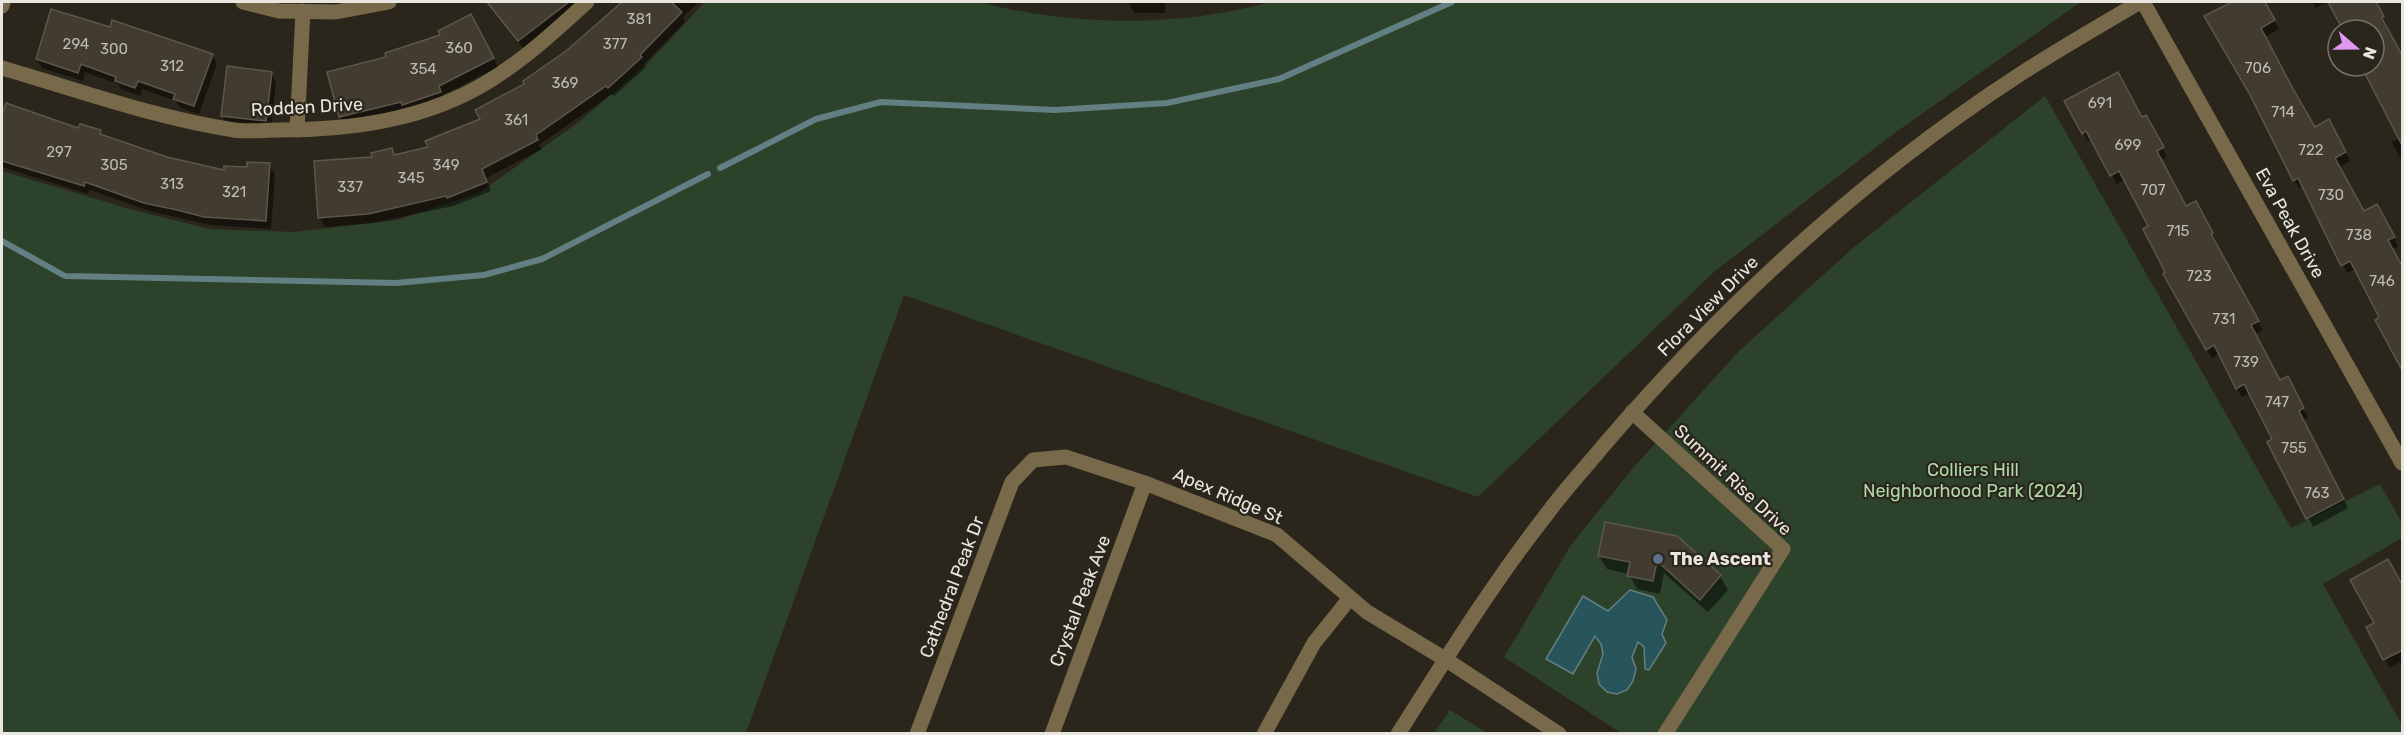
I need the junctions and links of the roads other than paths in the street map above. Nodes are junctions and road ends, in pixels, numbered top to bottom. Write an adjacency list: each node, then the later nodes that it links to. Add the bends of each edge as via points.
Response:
1 (3, 2): 6 (street)
2 (243, 2): 7 (street, via 279,11)
3 (389, 2): 7 (street, via 336,12)
4 (587, 2): 9 (street, Rodden Drive, via 541,44 488,82 428,110 370,124)
5 (2141, 2): 10 (street, Flora View Drive, via 2012,80 1844,207 1734,305); 12 (street, Eva Peak Drive)
6 (2, 6)
7 (303, 11): 9 (street)
8 (2, 68): 9 (street, Rodden Drive, via 183,121 237,130)
9 (297, 130)
10 (1632, 412): 15 (street, Flora View Drive, via 1550,508); 21 (street, Summit Rise Drive, via 1783,549)
11 (1033, 460): 13 (street, Apex Ridge St, via 1066,457); 16 (street, Cathedral Peak Dr, via 1012,482)
12 (2403, 463)
13 (1145, 483): 14 (street, Apex Ridge St, via 1277,535); 17 (street, Crystal Peak Ave)
14 (1350, 598): 15 (street, Apex Ridge St); 18 (street, via 1314,643)
15 (1445, 659): 19 (street, Flora View Drive); 20 (street, Apex Ridge St)
16 (917, 734)
17 (1052, 734)
18 (1264, 734)
19 (1398, 734)
20 (1559, 734)
21 (1665, 734)

